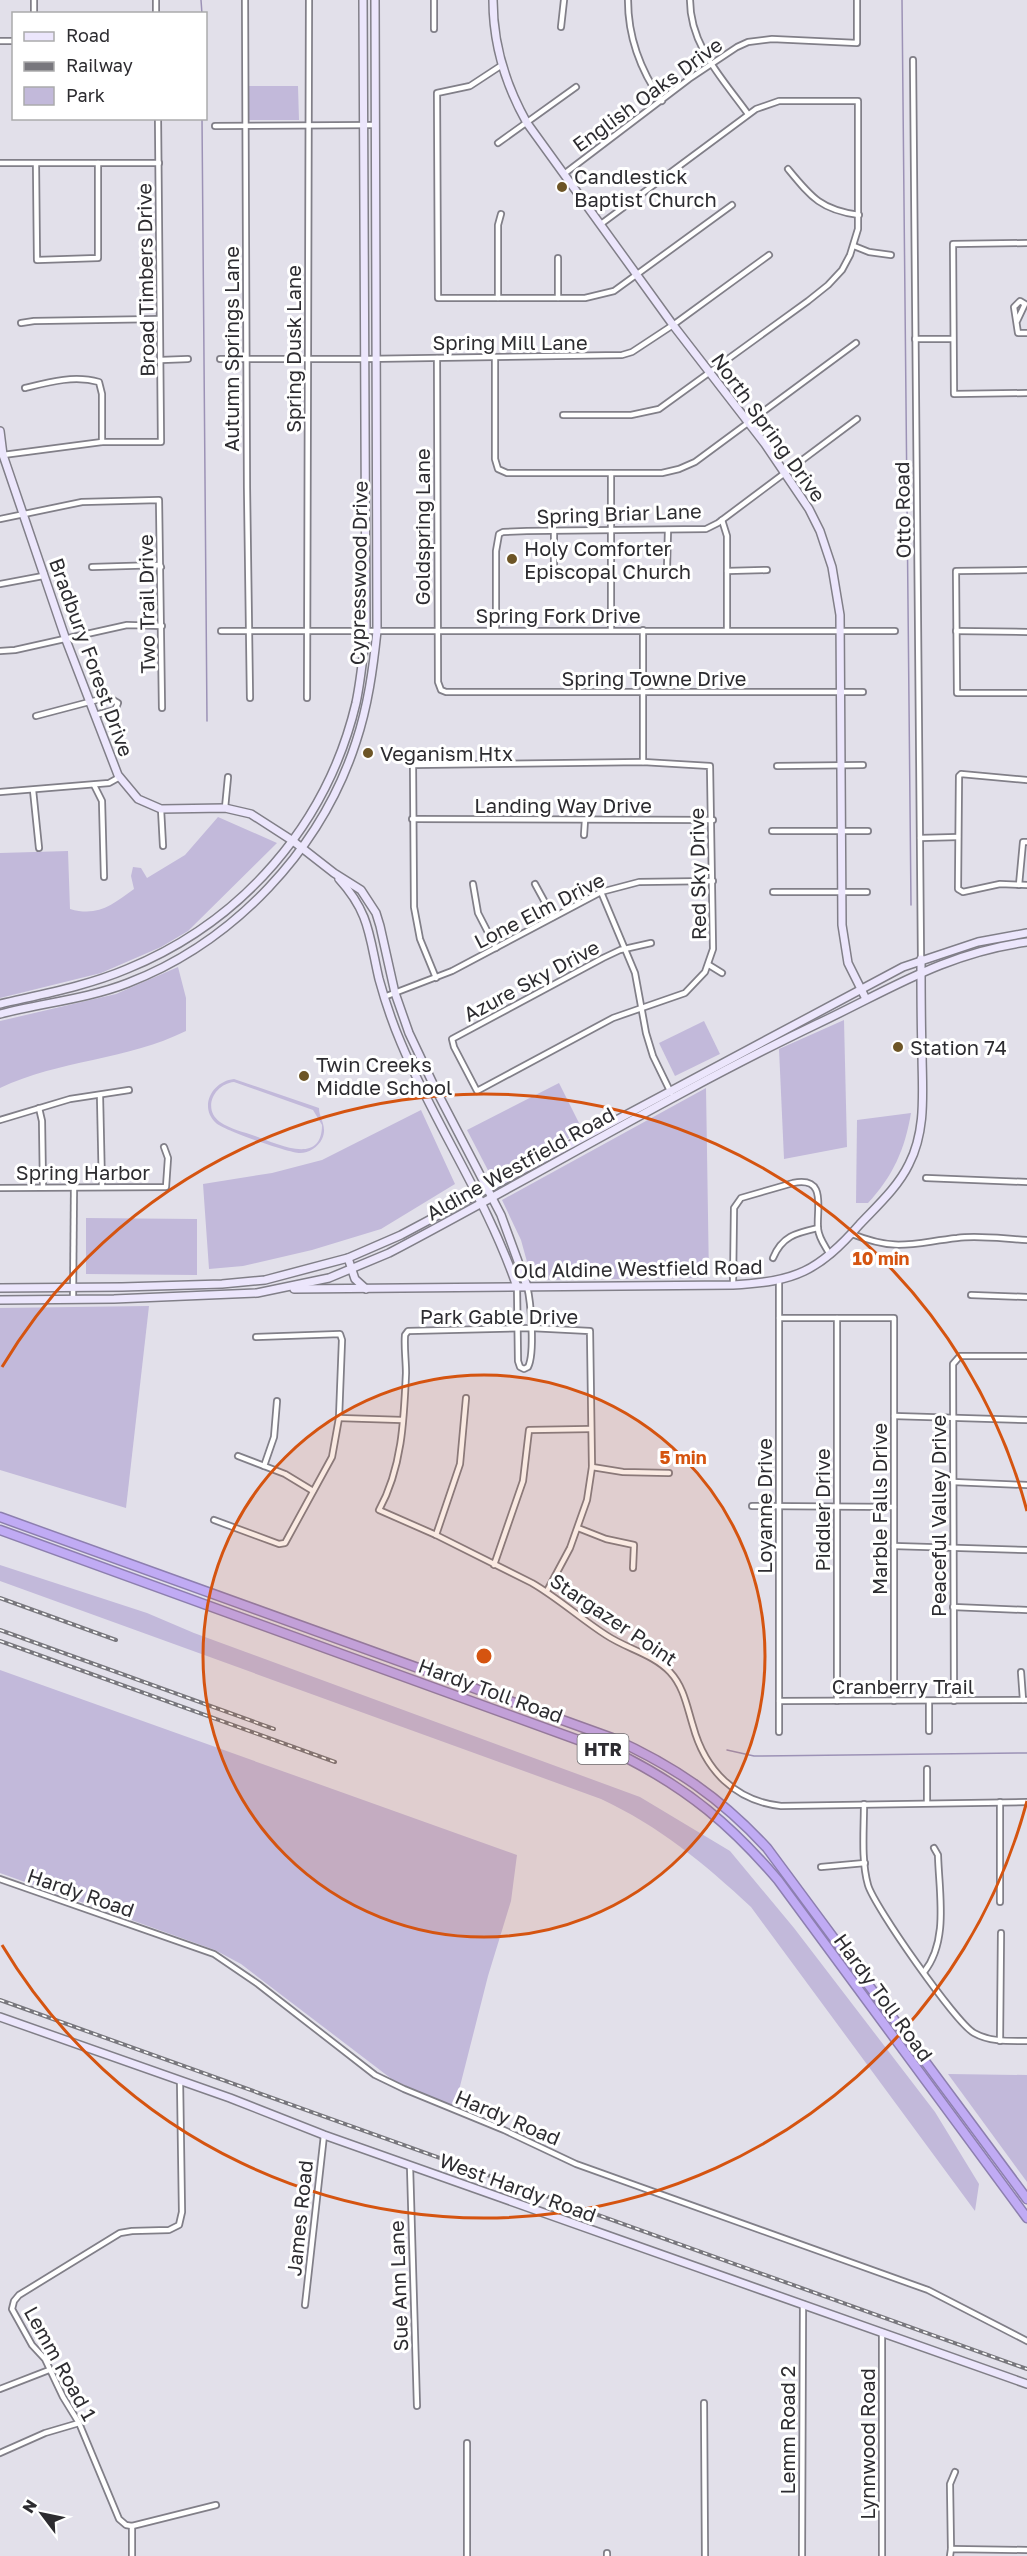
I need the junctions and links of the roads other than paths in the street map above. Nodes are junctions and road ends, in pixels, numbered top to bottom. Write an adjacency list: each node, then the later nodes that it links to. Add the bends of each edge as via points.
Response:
1 (245, 0): 25 (street, Autumn Springs Lane)
2 (309, 0): 21 (street, Spring Dusk Lane)
3 (363, 0): 22 (main road, Cypresswood Drive)
4 (375, 0): 23 (main road, Cypresswood Drive)
5 (434, 0): 12 (street)
6 (493, 0): 15 (main road, North Spring Drive)
7 (564, 0): 11 (street)
8 (628, 0): 17 (street, via 630,33 637,58)
9 (690, 0): 14 (street, via 695,36)
10 (858, 0): 14 (street, English Oaks Drive, via 857,43 756,41 737,47)
11 (561, 27)
12 (434, 29)
13 (913, 60): 52 (street, Otto Road)
14 (712, 64): 17 (street, English Oaks Drive); 18 (street)
15 (502, 65): 20 (main road, North Spring Drive); 45 (street, via 470,86 437,93 438,298)
16 (576, 87): 20 (street)
17 (662, 101): 32 (street, English Oaks Drive)
18 (748, 114): 35 (street, via 779,101 858,101); 36 (street)
19 (158, 120): 29 (street, Broad Timbers Drive)
20 (527, 123): 26 (street); 32 (main road, North Spring Drive)
21 (309, 125): 22 (street); 25 (street); 58 (street, Spring Dusk Lane)
22 (365, 125): 23 (street); 37 (main road, Cypresswood Drive)
23 (375, 125): 38 (main road, Cypresswood Drive)
24 (216, 126): 25 (street)
25 (244, 126): 57 (street, Autumn Springs Lane)
26 (498, 143)
27 (0, 163): 30 (street)
28 (99, 163): 29 (street); 30 (street); 30 (street, via 98,258 38,260)
29 (159, 163): 47 (street, Broad Timbers Drive)
30 (36, 164)
31 (788, 169): 35 (street, via 818,202 834,211)
32 (564, 174): 36 (main road, North Spring Drive)
33 (732, 205): 44 (street)
34 (501, 214): 45 (street)
35 (859, 215): 40 (street)
36 (601, 224): 44 (main road, North Spring Drive)
37 (365, 242): 38 (main road); 61 (main road, Cypresswood Drive)
38 (376, 242): 62 (main road, Cypresswood Drive)
39 (1027, 243): 53 (street, via 953,244)
40 (854, 246): 42 (street); 64 (street, via 842,270 828,285)
41 (768, 255): 50 (street, Spring Mill Lane)
42 (891, 255)
43 (558, 258): 46 (street)
44 (638, 274): 46 (street, via 604,294); 50 (main road, North Spring Drive)
45 (498, 298): 46 (street)
46 (558, 298)
47 (159, 319): 49 (street); 63 (street, Broad Timbers Drive)
48 (1017, 321): 51 (street, via 1018,333)
49 (21, 323)
50 (673, 325): 55 (street, Spring Mill Lane, via 622,355); 64 (main road, North Spring Drive)
51 (1027, 333)
52 (915, 339): 53 (street); 142 (street, Otto Road)
53 (952, 339): 66 (street, via 954,393)
54 (856, 343): 69 (street)
55 (495, 357): 59 (street, Spring Mill Lane); 74 (street, via 498,470)
56 (220, 358): 57 (street, Spring Mill Lane)
57 (246, 358): 58 (street, Spring Mill Lane); 93 (street, Autumn Springs Lane)
58 (308, 358): 61 (street, Spring Mill Lane); 94 (street, Spring Dusk Lane)
59 (437, 358): 62 (street, Spring Mill Lane); 95 (street, Goldspring Lane)
60 (189, 359): 63 (street)
61 (365, 359): 62 (street, Spring Mill Lane); 75 (main road, Cypresswood Drive)
62 (376, 359): 76 (main road, Cypresswood Drive)
63 (161, 360): 71 (street, Broad Timbers Drive, via 161,442)
64 (711, 372): 67 (street, via 649,413); 69 (main road, North Spring Drive)
65 (25, 388): 71 (street, via 62,380 99,382)
66 (1027, 393)
67 (563, 415)
68 (857, 419): 73 (street, Spring Briar Lane)
69 (748, 423): 73 (main road, North Spring Drive); 74 (street, via 695,462 679,469)
70 (0, 431): 72 (main road, Bradbury Forest Drive)
71 (102, 442): 72 (street)
72 (1, 455): 77 (main road, Bradbury Forest Drive)
73 (785, 472): 79 (street, Spring Briar Lane); 103 (main road, North Spring Drive, via 809,509 827,549 837,589)
74 (611, 473): 82 (street)
75 (366, 499): 76 (main road); 101 (main road, Cypresswood Drive)
76 (376, 499): 102 (main road, Cypresswood Drive)
77 (24, 515): 78 (street); 84 (street, Two Trail Drive, via 82,502 159,500); 90 (main road, Bradbury Forest Drive)
78 (0, 519)
79 (722, 520): 80 (street, Spring Briar Lane, via 706,529); 89 (street, via 727,536)
80 (668, 530): 82 (street, Spring Briar Lane); 86 (street)
81 (554, 531): 82 (street, Spring Briar Lane); 85 (street); 96 (street, Spring Briar Lane, via 499,534)
82 (611, 531): 97 (street)
83 (92, 567): 84 (street)
84 (161, 567): 92 (street, Two Trail Drive)
85 (554, 567)
86 (667, 568)
87 (767, 570): 89 (street)
88 (1027, 570): 105 (street, via 956,570)
89 (727, 571): 99 (street)
90 (44, 573): 91 (street); 107 (main road, Bradbury Forest Drive)
91 (0, 584)
92 (162, 626): 107 (street, via 128,625); 117 (street, Two Trail Drive)
93 (248, 630): 94 (street, Spring Fork Drive); 100 (street, Spring Fork Drive); 114 (street, Autumn Springs Lane)
94 (308, 630): 101 (street, Spring Fork Drive); 115 (street, Spring Dusk Lane)
95 (437, 630): 96 (street, Spring Fork Drive); 102 (street, Spring Fork Drive); 109 (street, Goldspring Lane, via 438,682)
96 (496, 630): 97 (street, Spring Fork Drive)
97 (611, 630): 98 (street, Spring Fork Drive)
98 (643, 630): 99 (street, Spring Fork Drive); 112 (street)
99 (727, 630): 103 (street, Spring Fork Drive)
100 (221, 631)
101 (366, 631): 102 (street, Spring Fork Drive); 120 (main road, Cypresswood Drive, via 362,674)
102 (377, 631): 121 (main road, Cypresswood Drive, via 369,690)
103 (840, 631): 104 (street, Spring Fork Drive); 110 (main road, North Spring Drive)
104 (895, 631)
105 (956, 631): 106 (street); 113 (street, via 957,693)
106 (1027, 632)
107 (66, 640): 108 (street); 116 (main road, Bradbury Forest Drive)
108 (0, 651)
109 (446, 692): 112 (street, Spring Towne Drive)
110 (841, 692): 111 (street, Spring Towne Drive); 112 (street, Spring Towne Drive); 125 (main road, North Spring Drive)
111 (863, 692)
112 (643, 693): 122 (street)
113 (1027, 693)
114 (250, 698)
115 (307, 698)
116 (90, 702): 118 (main road, Bradbury Forest Drive); 118 (street, via 108,697 118,704 115,710); 119 (street)
117 (162, 708)
118 (94, 715): 126 (main road, Bradbury Forest Drive)
119 (36, 716)
120 (344, 742): 121 (main road); 143 (main road, Cypresswood Drive, via 318,803)
121 (355, 745): 147 (main road, Cypresswood Drive, via 333,798)
122 (643, 762): 134 (street, via 413,765); 136 (street, Red Sky Drive, via 710,766)
123 (863, 765): 125 (street)
124 (777, 766): 125 (street)
125 (842, 766): 138 (main road, North Spring Drive)
126 (118, 775): 129 (street, via 109,783); 133 (main road, Bradbury Forest Drive, via 138,799)
127 (228, 777): 132 (street)
128 (1027, 780): 141 (street, via 961,774)
129 (94, 785): 130 (street); 149 (street, via 102,801)
130 (33, 790): 131 (street); 146 (street)
131 (0, 792)
132 (225, 808): 133 (main road, Bradbury Forest Drive); 143 (main road, Bradbury Forest Drive, via 251,814)
133 (161, 809): 145 (street)
134 (412, 819): 135 (street, Landing Way Drive); 175 (street, via 415,920)
135 (585, 820): 136 (street, Landing Way Drive); 140 (street)
136 (712, 820): 150 (street, Red Sky Drive)
137 (772, 831): 138 (street)
138 (843, 831): 139 (street); 157 (main road, North Spring Drive)
139 (868, 831)
140 (584, 835)
141 (958, 837): 142 (street); 153 (street, via 961,892 1000,884)
142 (920, 838): 168 (street, Otto Road)
143 (293, 841): 147 (main road, Bradbury Forest Drive); 159 (main road, Cypresswood Drive)
144 (1025, 842): 153 (street)
145 (163, 846)
146 (39, 848)
147 (301, 848): 148 (main road, Bradbury Forest Drive); 160 (main road, Cypresswood Drive, via 260,898)
148 (334, 873): 169 (main road, via 361,890 369,901 380,926); 170 (main road, via 361,907)
149 (104, 877)
150 (713, 880): 155 (street, Lone Elm Drive, via 639,882); 171 (street, Red Sky Drive, via 713,949)
151 (473, 884): 165 (street, via 478,913)
152 (535, 884): 161 (street)
153 (1019, 885): 154 (street)
154 (1027, 885)
155 (601, 892): 161 (street, Lone Elm Drive); 166 (street)
156 (773, 892): 157 (street)
157 (843, 892): 158 (street); 177 (main road, North Spring Drive, via 845,955)
158 (867, 892)
159 (234, 905): 160 (main road); 167 (main road, Cypresswood Drive)
160 (240, 915): 172 (main road, Cypresswood Drive, via 203,944)
161 (553, 917): 165 (street, Lone Elm Drive)
162 (1027, 933): 168 (main road, Aldine Westfield Road, via 978,942)
163 (1027, 942): 173 (main road, Aldine Westfield Road, via 966,954)
164 (651, 943): 166 (street, Azure Sky Drive)
165 (495, 948): 175 (street, Lone Elm Drive)
166 (624, 949): 183 (street, via 635,974); 191 (street, Azure Sky Drive, via 452,1039)
167 (157, 956): 172 (main road); 176 (main road, Cypresswood Drive)
168 (921, 960): 173 (main road, Old Aldine Westfield Road); 177 (main road, Aldine Westfield Road)
169 (387, 962): 170 (main road); 178 (main road)
170 (376, 965): 179 (main road)
171 (709, 965): 174 (street); 183 (street, Red Sky Drive, via 701,979 685,993)
172 (162, 967): 180 (main road, Cypresswood Drive, via 130,982)
173 (921, 972): 181 (main road, Aldine Westfield Road); 214 (main road, Old Aldine Westfield Road, via 922,1113 918,1139 905,1172)
174 (722, 973)
175 (436, 978): 178 (street, Lone Elm Drive)
176 (71, 988): 180 (main road); 182 (main road, Cypresswood Drive)
177 (862, 989): 181 (main road, North Spring Drive); 185 (main road, Aldine Westfield Road)
178 (395, 993): 179 (street, Lone Elm Drive); 188 (main road)
179 (384, 997): 192 (main road, via 401,1044)
180 (72, 999): 184 (main road, Cypresswood Drive)
181 (866, 999): 186 (main road, Aldine Westfield Road)
182 (0, 1004)
183 (642, 1007): 190 (street, via 648,1044); 191 (street, Red Sky Drive, via 613,1018)
184 (0, 1014)
185 (785, 1029): 186 (main road); 187 (main road, Aldine Westfield Road)
186 (789, 1037): 187 (main road, Aldine Westfield Road)
187 (724, 1066): 190 (main road, Aldine Westfield Road); 194 (main road, Aldine Westfield Road)
188 (435, 1088): 192 (main road); 208 (main road)
189 (129, 1090): 193 (street)
190 (670, 1090): 194 (street); 197 (main road, Aldine Westfield Road)
191 (477, 1091)
192 (425, 1092): 209 (main road)
193 (100, 1096): 195 (street); 206 (street)
194 (674, 1098): 198 (main road, Aldine Westfield Road)
195 (39, 1108): 196 (street); 204 (street)
196 (0, 1120)
197 (615, 1120): 198 (main road); 200 (main road, Aldine Westfield Road)
198 (619, 1128): 201 (main road, Aldine Westfield Road)
199 (164, 1148): 206 (street, Spring Harbor, via 168,1158 166,1187)
200 (559, 1149): 201 (main road); 208 (main road, Aldine Westfield Road)
201 (564, 1158): 210 (main road, Aldine Westfield Road)
202 (926, 1178): 203 (street)
203 (1027, 1182)
204 (43, 1187): 205 (street, Spring Harbor); 207 (street, Spring Harbor)
205 (74, 1187): 206 (street, Spring Harbor); 227 (street)
206 (102, 1187)
207 (0, 1188)
208 (488, 1188): 209 (main road, Aldine Westfield Road); 210 (main road)
209 (478, 1192): 211 (main road); 213 (main road, Aldine Westfield Road)
210 (493, 1197): 211 (main road, Aldine Westfield Road); 224 (main road)
211 (483, 1202): 216 (main road, Aldine Westfield Road); 225 (main road)
212 (818, 1228): 217 (street); 219 (street, via 791,1235 782,1241); 223 (street, via 818,1194 806,1182 741,1198 734,1208)
213 (401, 1234): 216 (main road); 218 (main road, Aldine Westfield Road)
214 (852, 1234): 215 (street, via 884,1245 958,1238); 217 (main road, Old Aldine Westfield Road)
215 (1027, 1240)
216 (405, 1245): 220 (main road, Aldine Westfield Road)
217 (830, 1255): 221 (main road, Old Aldine Westfield Road, via 809,1270)
218 (348, 1258): 220 (main road); 222 (main road, Aldine Westfield Road, via 266,1280)
219 (772, 1258)
220 (352, 1270): 228 (main road, Aldine Westfield Road); 229 (main road)
221 (779, 1281): 223 (main road, Old Aldine Westfield Road); 235 (street, Loyanne Drive)
222 (195, 1284): 227 (main road, Aldine Westfield Road); 231 (main road)
223 (733, 1285): 224 (main road, Old Aldine Westfield Road)
224 (527, 1286): 225 (main road, Old Aldine Westfield Road); 237 (street)
225 (517, 1287): 229 (main road, Old Aldine Westfield Road); 238 (street)
226 (0, 1288): 227 (main road, Aldine Westfield Road)
227 (73, 1288): 233 (street)
228 (284, 1289): 229 (main road, Old Aldine Westfield Road); 231 (main road, Aldine Westfield Road)
229 (366, 1289)
230 (971, 1295): 232 (street)
231 (194, 1296): 233 (main road, Aldine Westfield Road)
232 (1027, 1297)
233 (74, 1299): 234 (main road, Aldine Westfield Road)
234 (0, 1300)
235 (779, 1318): 236 (street); 257 (street, Loyanne Drive)
236 (837, 1318): 243 (street, Marble Falls Drive, via 894,1318); 258 (street, Piddler Drive)
237 (531, 1328): 238 (street, Park Gable Drive); 238 (street, via 530,1363 524,1369 518,1361); 248 (street, Park Gable Drive, via 590,1331)
238 (518, 1329): 246 (street, Park Gable Drive, via 408,1331)
239 (256, 1337): 244 (street, via 340,1334)
240 (1027, 1356): 245 (street, Peaceful Valley Drive, via 960,1356 954,1364)
241 (466, 1398): 264 (street, via 460,1464)
242 (277, 1401): 250 (street, via 276,1431)
243 (894, 1416): 245 (street); 259 (street, Marble Falls Drive)
244 (339, 1418): 246 (street); 255 (street, via 332,1457)
245 (953, 1418): 247 (street); 253 (street, Peaceful Valley Drive)
246 (402, 1420): 264 (street, Stargazer Point, via 396,1468 379,1510)
247 (1027, 1420)
248 (590, 1429): 251 (street); 268 (street, via 529,1430 523,1481)
249 (238, 1456): 250 (street)
250 (264, 1466): 255 (street)
251 (592, 1467): 252 (street); 262 (street)
252 (669, 1473)
253 (953, 1482): 254 (street); 266 (street, Peaceful Valley Drive)
254 (1027, 1485)
255 (313, 1491): 261 (street, via 285,1543)
256 (752, 1506): 257 (street)
257 (779, 1507): 258 (street); 275 (street, Loyanne Drive)
258 (837, 1507): 259 (street); 276 (street, Piddler Drive)
259 (894, 1507): 265 (street, Marble Falls Drive)
260 (0, 1517): 300 (highway, Hardy Toll Road / HTR, via 612,1738 687,1776 731,1811 767,1848)
261 (214, 1520)
262 (578, 1527): 269 (street, via 634,1545); 270 (street)
263 (0, 1530): 301 (highway, Hardy Toll Road / HTR, via 625,1757 685,1791 749,1846 778,1880)
264 (436, 1535): 268 (street, Stargazer Point)
265 (894, 1546): 266 (street); 277 (street, Marble Falls Drive)
266 (953, 1547): 267 (street); 271 (street, Peaceful Valley Drive)
267 (1027, 1550)
268 (494, 1565): 270 (street, Stargazer Point)
269 (633, 1568)
270 (547, 1591): 286 (street, Stargazer Point, via 605,1635 652,1658 671,1673 685,1697 696,1738 709,1764 741,1794 781,1806)
271 (953, 1607): 272 (street); 279 (street, Peaceful Valley Drive)
272 (1027, 1610)
273 (1021, 1672): 274 (street)
274 (1025, 1700): 279 (street, Cranberry Trail)
275 (779, 1701): 276 (street, Cranberry Trail); 281 (street, Loyanne Drive)
276 (837, 1701): 277 (street, Cranberry Trail)
277 (894, 1701): 278 (street, Cranberry Trail)
278 (929, 1701): 279 (street, Cranberry Trail); 280 (street)
279 (954, 1701)
280 (929, 1731)
281 (779, 1732)
282 (927, 1769): 283 (street)
283 (927, 1802): 284 (street, Stargazer Point); 286 (street, Stargazer Point)
284 (1000, 1802): 285 (street, Stargazer Point); 291 (street)
285 (1027, 1802)
286 (864, 1804): 288 (street)
287 (934, 1848): 293 (street, via 938,1856 939,1937 936,1954)
288 (865, 1863): 289 (street); 293 (street, via 875,1903)
289 (821, 1867)
290 (0, 1879): 305 (street, Hardy Road, via 214,1954 375,2075 404,2090 576,2164 928,2290)
291 (1000, 1902)
292 (1001, 1933): 295 (street)
293 (924, 1972): 295 (street, via 962,2024 978,2036)
294 (0, 2017): 297 (main road, West Hardy Road)
295 (1000, 2041): 296 (street)
296 (1027, 2041)
297 (180, 2080): 298 (main road, West Hardy Road); 306 (street, Lemm Road 1, via 179,2225 169,2230 120,2233 14,2301 15,2316)
298 (324, 2135): 299 (main road, West Hardy Road); 303 (street, James Road)
299 (410, 2166): 302 (main road, West Hardy Road); 310 (street, Sue Ann Lane)
300 (1027, 2199)
301 (1027, 2218)
302 (803, 2304): 304 (main road, West Hardy Road); 323 (street, Lemm Road 2)
303 (305, 2305)
304 (882, 2332): 307 (main road, West Hardy Road); 324 (street, Lynnwood Road)
305 (1027, 2341)
306 (49, 2370): 308 (street); 311 (street, Lemm Road 1)
307 (1027, 2384)
308 (0, 2389)
309 (704, 2403): 322 (street)
310 (417, 2406)
311 (79, 2423): 313 (street); 316 (street, Lemm Road 1, via 119,2519)
312 (467, 2443): 321 (street)
313 (0, 2453)
314 (955, 2472): 317 (street, via 950,2484)
315 (216, 2505): 316 (street)
316 (132, 2526): 320 (street)
317 (951, 2549): 319 (street); 325 (street)
318 (1027, 2550): 319 (street)
319 (1007, 2554)
320 (132, 2556)
321 (467, 2556)
322 (705, 2556)
323 (802, 2556)
324 (882, 2556)
325 (951, 2556)

